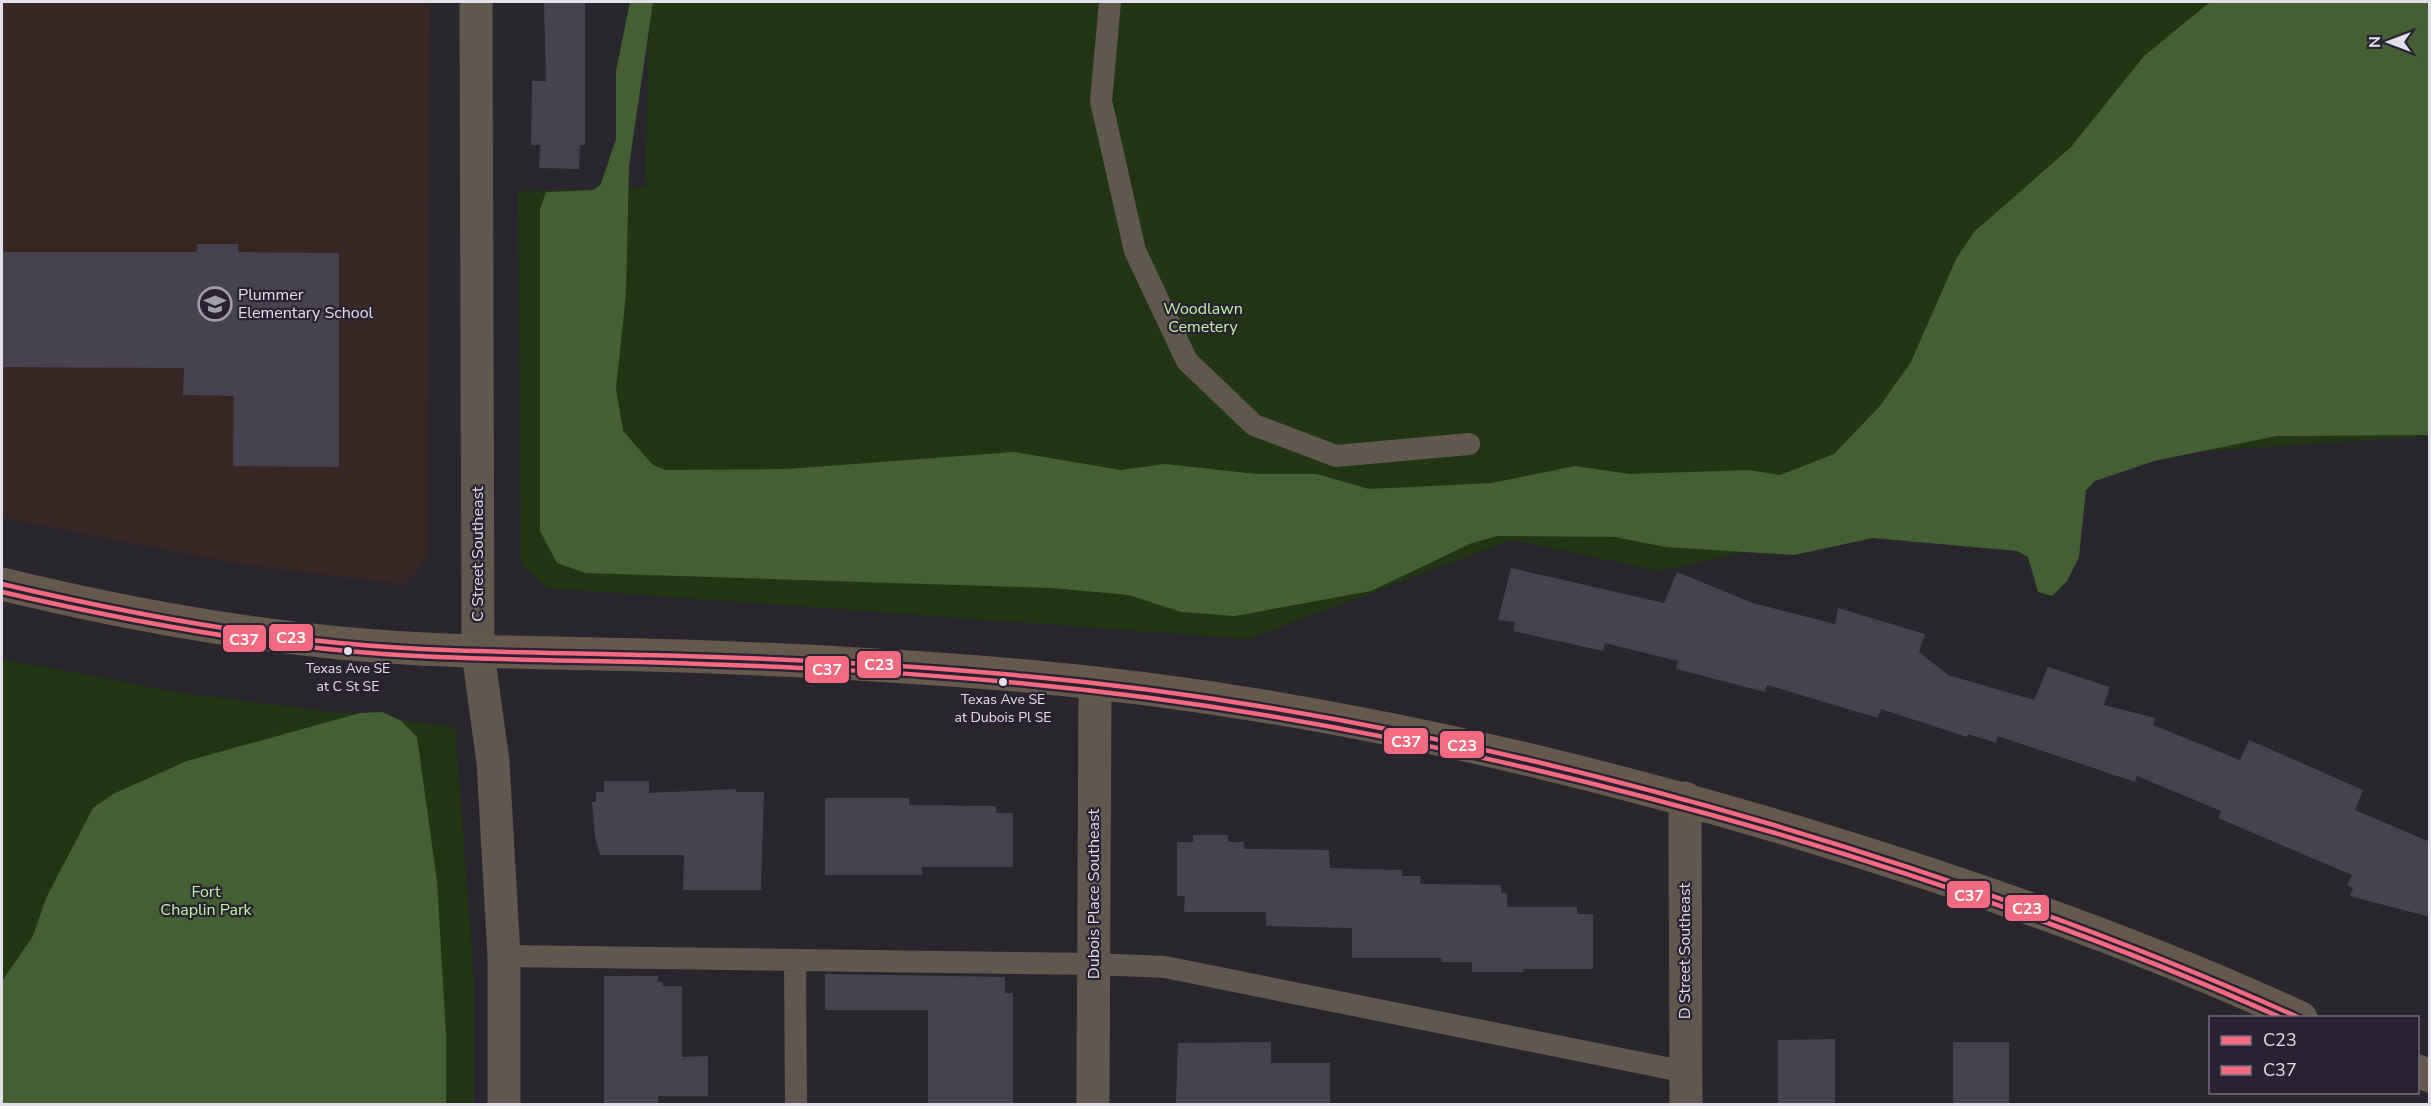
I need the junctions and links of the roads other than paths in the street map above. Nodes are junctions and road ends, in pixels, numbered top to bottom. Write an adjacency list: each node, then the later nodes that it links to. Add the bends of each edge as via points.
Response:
1 (476, 2): 5 (street, C Street Southeast)
2 (1110, 2): 3 (lane, via 1101,101 1135,251 1187,361 1254,425 1336,456)
3 (1469, 444)
4 (2, 584): 5 (main road, via 171,621 270,636)
5 (478, 652): 6 (main road, via 916,667); 8 (street, C Street Southeast, via 493,762)
6 (1095, 683): 7 (main road, via 1226,700 1374,727); 10 (street, Dubois Place Southeast)
7 (1685, 798): 11 (main road, via 2010,900 2111,937); 12 (street, D Street Southeast)
8 (504, 956): 9 (lane); 13 (street, C Street Southeast)
9 (795, 960): 10 (lane); 14 (lane)
10 (1094, 963): 12 (lane, via 1165,967); 15 (street, Dubois Place Southeast)
11 (2299, 1016)
12 (1686, 1072): 16 (street, D Street Southeast)
13 (504, 1104)
14 (796, 1104)
15 (1093, 1104)
16 (1686, 1104)

